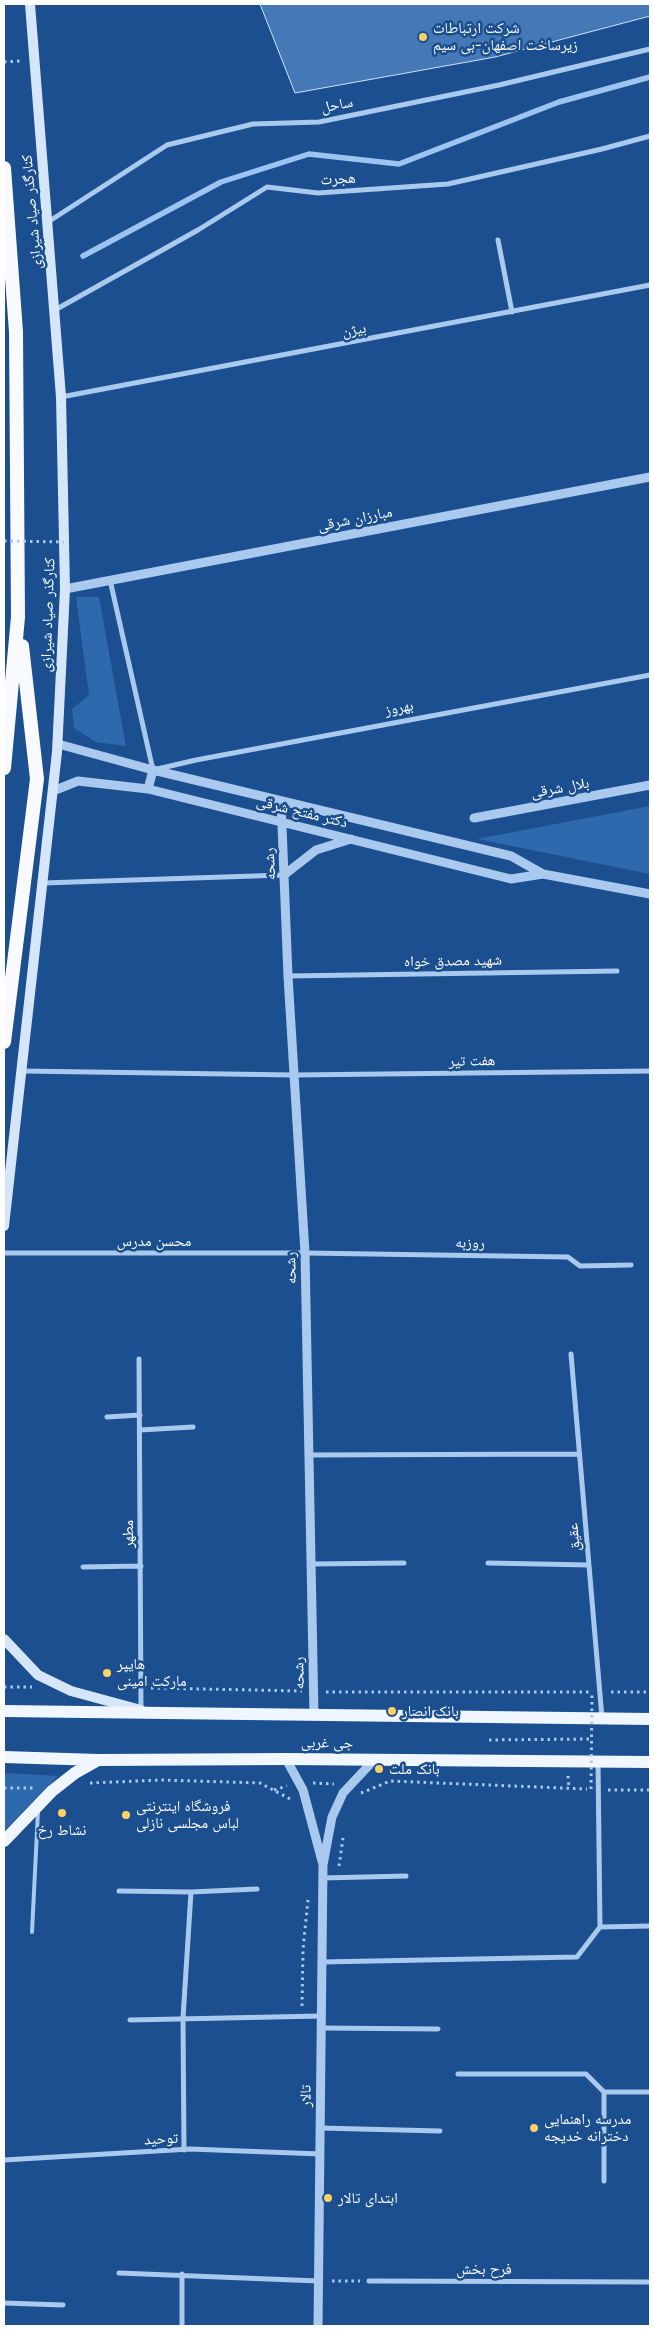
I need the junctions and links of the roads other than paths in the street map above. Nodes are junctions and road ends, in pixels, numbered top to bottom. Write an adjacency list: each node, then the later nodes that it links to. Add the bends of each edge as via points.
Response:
1 (30, 4): 5 (main road, کنارگذر صیاد شیرازی)
2 (650, 49): 5 (street, ساحل, via 499,85 319,122 253,124 167,145)
3 (650, 136): 8 (street, هجرت, via 602,150 448,184 318,194 267,186 198,230)
4 (4, 168): 14 (highway, via 16,332)
5 (48, 222): 8 (main road, کنارگذر صیاد شیرازی)
6 (498, 240): 9 (street)
7 (650, 285): 9 (street, بیژن)
8 (54, 310): 10 (main road, کنارگذر صیاد شیرازی)
9 (512, 312): 10 (street, بیژن)
10 (61, 397): 13 (main road, کنارگذر صیاد شیرازی)
11 (650, 477): 12 (street, مبارزان شرقی)
12 (110, 580): 13 (street, مبارزان شرقی); 18 (street)
13 (65, 588): 16 (main road, کنارگذر صیاد شیرازی)
14 (18, 617): 17 (highway); 32 (highway, via 37,779)
15 (650, 675): 18 (street, بهروز)
16 (58, 744): 18 (street, دکتر مفتح شرقی); 21 (main road, کنارگذر صیاد شیرازی)
17 (4, 768)
18 (152, 770): 20 (street); 22 (street, دکتر مفتح شرقی)
19 (650, 785): 23 (street, بلال شرقی)
20 (148, 789): 21 (street, دکتر مفتح شرقی, via 78,781); 24 (street, دکتر مفتح شرقی)
21 (53, 791): 28 (main road, کنارگذر صیاد شیرازی)
22 (281, 801): 24 (street, رشحه); 26 (street, دکتر مفتح شرقی, via 511,856)
23 (474, 818)
24 (282, 821): 25 (street, دکتر مفتح شرقی); 27 (street, رشحه)
25 (351, 839): 26 (street, دکتر مفتح شرقی, via 511,879); 27 (street, via 316,850)
26 (543, 874): 29 (street, دکتر مفتح شرقی)
27 (284, 875): 28 (street); 31 (street, رشحه)
28 (43, 883): 33 (main road, کنارگذر صیاد شیرازی)
29 (650, 894)
30 (618, 971): 31 (street, شهید مصدق خواه)
31 (288, 976): 35 (street, رشحه)
32 (4, 1042)
33 (22, 1071): 35 (street, هفت تیر); 36 (main road, کنارگذر صیاد شیرازی)
34 (650, 1071): 35 (street, هفت تیر)
35 (294, 1075): 38 (street, رشحه)
36 (4, 1226)
37 (4, 1253): 38 (street, محسن مدرس)
38 (305, 1254): 39 (street, روزبه, via 568,1257 580,1266); 47 (street, رشحه)
39 (631, 1265)
40 (571, 1354): 46 (street, عقیق)
41 (140, 1358): 42 (street, مطهر)
42 (140, 1415): 43 (street); 45 (street, مطهر)
43 (107, 1417)
44 (192, 1427): 45 (street)
45 (140, 1430): 52 (street, مطهر)
46 (579, 1454): 47 (street); 51 (street, عقیق)
47 (309, 1455): 50 (street, رشحه)
48 (404, 1563): 50 (street)
49 (488, 1563): 51 (street)
50 (311, 1564): 58 (street, رشحه)
51 (588, 1565): 60 (street, عقیق)
52 (141, 1566): 53 (street); 55 (street, مطهر)
53 (83, 1567)
54 (4, 1639): 55 (main road, via 38,1675 71,1691)
55 (141, 1710): 57 (main road)
56 (4, 1711): 57 (main road, جی غربی)
57 (154, 1713): 58 (main road, جی غربی)
58 (314, 1716): 60 (main road, جی غربی)
59 (650, 1718): 60 (main road, جی غربی)
60 (602, 1719)
61 (4, 1757): 63 (main road, جی غربی)
62 (286, 1759): 63 (main road, جی غربی); 64 (main road, جی غربی); 69 (street, via 300,1783)
63 (98, 1760): 67 (main road, via 75,1773)
64 (374, 1760): 66 (main road, جی غربی); 69 (street, via 343,1792 332,1817)
65 (650, 1762): 66 (main road, جی غربی)
66 (598, 1763): 76 (street)
67 (38, 1806): 68 (main road); 77 (lane)
68 (4, 1841)
69 (322, 1865): 71 (street, تالار)
70 (406, 1876): 71 (street)
71 (322, 1878): 78 (street, تالار)
72 (257, 1889): 74 (street)
73 (119, 1891): 74 (street)
74 (191, 1892): 80 (street)
75 (650, 1926): 76 (street)
76 (600, 1927): 78 (street, via 577,1957)
77 (32, 1932)
78 (322, 1962): 79 (street, تالار)
79 (321, 2016): 80 (street); 82 (street, تالار)
80 (183, 2018): 81 (street); 89 (street)
81 (130, 2020)
82 (321, 2028): 83 (street); 87 (street, تالار)
83 (438, 2029)
84 (458, 2074): 85 (street, via 586,2074)
85 (604, 2092): 86 (street); 92 (street)
86 (650, 2092)
87 (320, 2128): 88 (street); 90 (street, تالار)
88 (440, 2131)
89 (184, 2150): 90 (street, توحید); 91 (street, توحید)
90 (320, 2154): 95 (street, تالار)
91 (4, 2160)
92 (604, 2181)
93 (119, 2273): 94 (street)
94 (182, 2274): 95 (street); 100 (street)
95 (318, 2281): 101 (street, تالار)
96 (369, 2281): 97 (street, فرح بخش)
97 (650, 2282)
98 (4, 2303): 99 (street)
99 (63, 2305)
100 (182, 2326)
101 (318, 2326)

